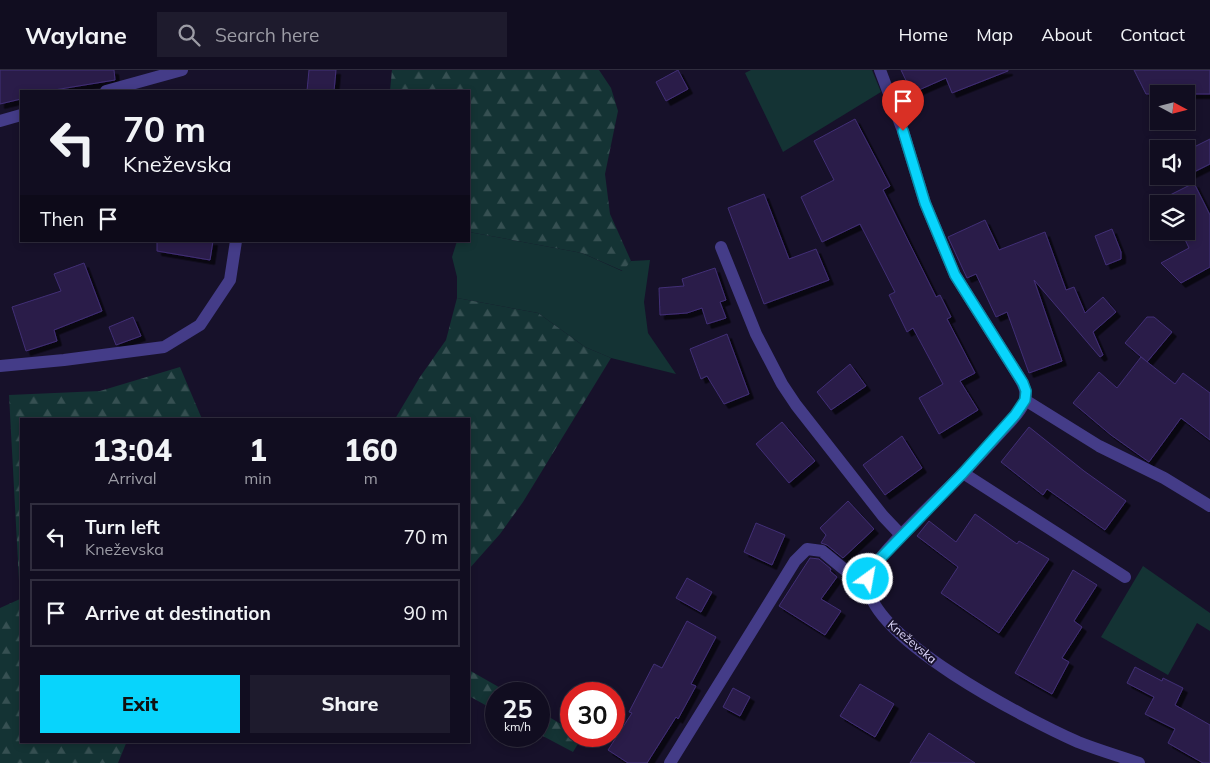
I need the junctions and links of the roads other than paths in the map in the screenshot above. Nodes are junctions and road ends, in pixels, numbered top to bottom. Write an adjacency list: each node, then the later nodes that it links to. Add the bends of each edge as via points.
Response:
1 (182, 70): 3 (street)
2 (880, 70): 9 (street, via 925,203 955,275 1023,383)
3 (110, 90)
4 (20, 115): 5 (street)
5 (0, 121)
6 (236, 242): 8 (street, via 230,280 200,325 164,347)
7 (721, 247): 12 (street, via 756,334 782,384)
8 (0, 366)
9 (1025, 400): 10 (street); 11 (street, via 1099,446 1164,478)
10 (963, 473): 12 (street); 13 (street)
11 (1210, 506)
12 (901, 535): 14 (street, via 870,571)
13 (1125, 578)
14 (868, 589): 15 (street, via 822,551 807,549 801,553); 16 (street, Kneževska, via 874,606 886,621 953,675 994,700 1079,742)
15 (670, 763)
16 (1139, 763)

